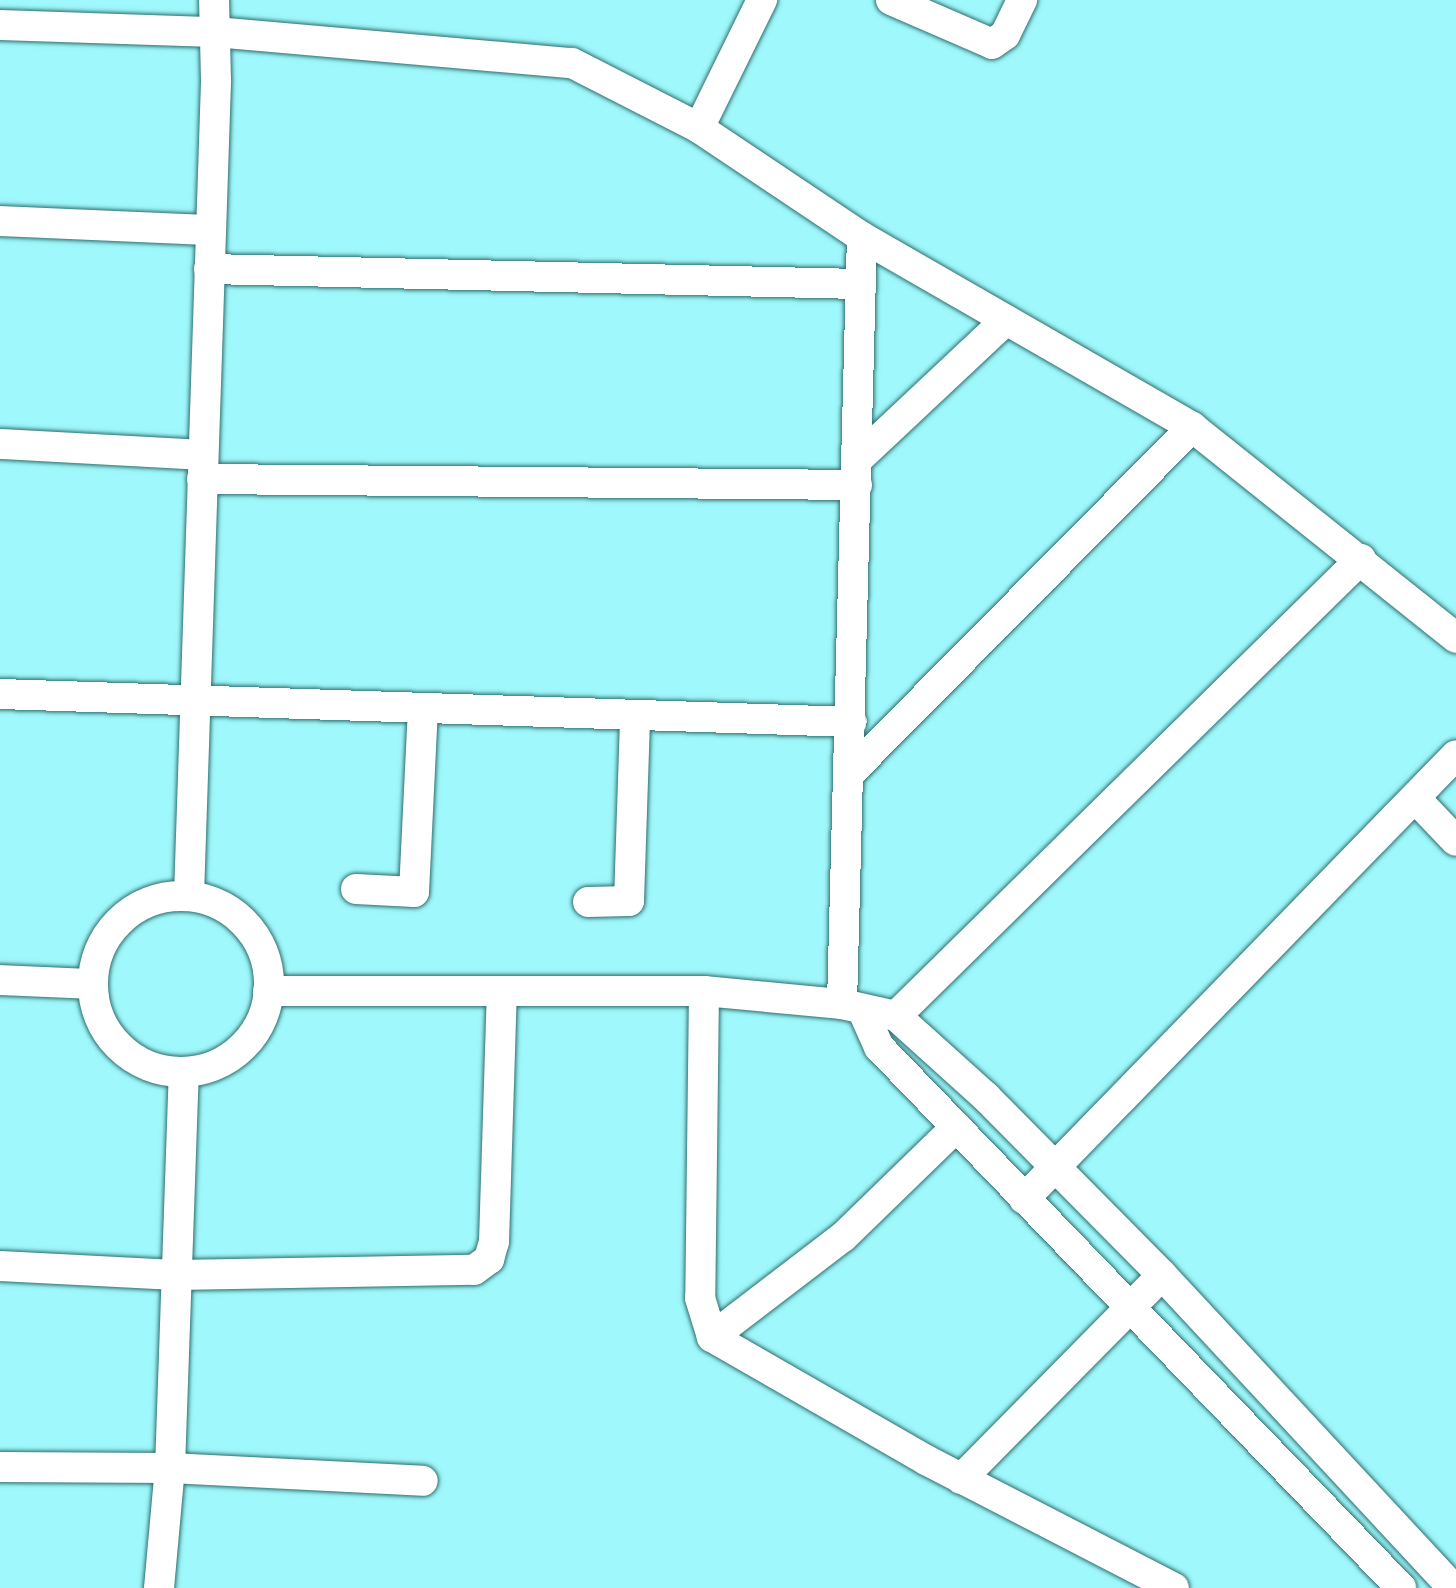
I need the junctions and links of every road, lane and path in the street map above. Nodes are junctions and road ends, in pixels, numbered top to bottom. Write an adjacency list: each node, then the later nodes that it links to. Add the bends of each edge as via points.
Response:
1 (214, 0): 6 (street)
2 (762, 0): 7 (street)
3 (891, 0): 4 (street, via 992,44 1005,35)
4 (1022, 0)
5 (0, 25): 6 (street)
6 (215, 32): 7 (street, via 572,63); 9 (street)
7 (699, 128): 10 (street)
8 (0, 221): 9 (street)
9 (210, 230): 11 (street)
10 (862, 237): 12 (street); 13 (street)
11 (209, 269): 12 (street); 16 (street)
12 (861, 284): 17 (street)
13 (1006, 320): 14 (street); 17 (street)
14 (1192, 427): 18 (street); 26 (street)
15 (0, 444): 16 (street)
16 (202, 467): 17 (street); 21 (street)
17 (857, 472): 24 (street)
18 (1361, 559): 19 (street); 38 (street)
19 (1456, 638)
20 (0, 694): 21 (street)
21 (195, 702): 22 (street); 30 (street)
22 (423, 709): 23 (street); 29 (street, via 414,892)
23 (635, 716): 24 (street); 31 (street, via 629,901)
24 (852, 722): 26 (street)
25 (1456, 755): 27 (street)
26 (851, 772): 37 (street)
27 (1415, 799): 28 (street); 41 (street)
28 (1456, 841)
29 (356, 889)
30 (189, 895): 33 (street, via 147,901 118,920 99,949); 34 (street, via 215,902 244,921 263,950)
31 (589, 902)
32 (0, 980): 33 (street)
33 (91, 984): 39 (street, via 99,1018 117,1047 146,1066)
34 (268, 991): 35 (street); 39 (street, via 262,1018 243,1047 215,1067)
35 (502, 991): 36 (street); 44 (street, via 494,1242 489,1259 474,1270)
36 (704, 991): 37 (street); 47 (street, via 699,1298)
37 (852, 1007): 38 (street); 40 (street, via 879,1047)
38 (896, 1016): 41 (street, via 986,1097)
39 (184, 1072): 44 (street)
40 (956, 1127): 42 (street); 47 (street, via 843,1237)
41 (1056, 1170): 42 (street); 45 (street)
42 (1024, 1199): 46 (street)
43 (0, 1266): 44 (street)
44 (176, 1275): 49 (street)
45 (1162, 1275): 46 (street); 55 (street)
46 (1128, 1310): 50 (street); 54 (street)
47 (712, 1337): 50 (street)
48 (0, 1468): 49 (street)
49 (170, 1468): 51 (street); 52 (street)
50 (961, 1479): 53 (street)
51 (423, 1481)
52 (159, 1588)
53 (1174, 1588)
54 (1401, 1588)
55 (1452, 1588)

